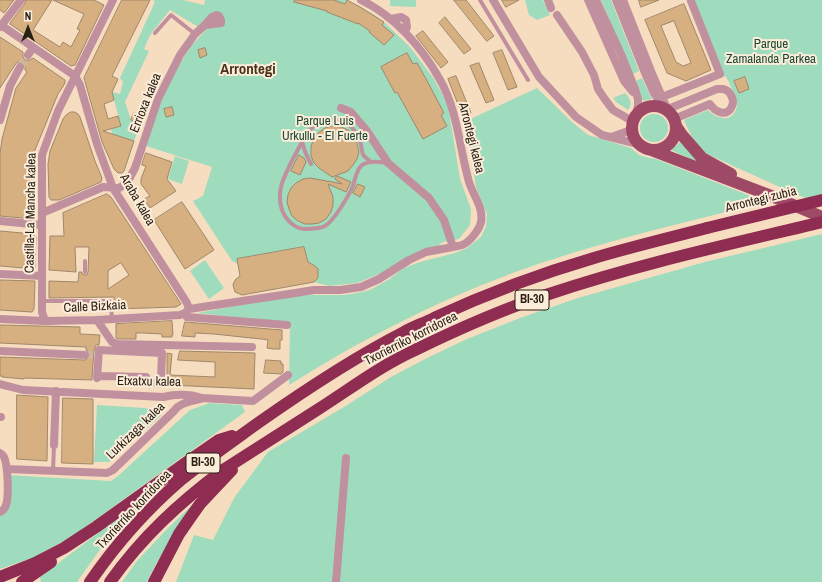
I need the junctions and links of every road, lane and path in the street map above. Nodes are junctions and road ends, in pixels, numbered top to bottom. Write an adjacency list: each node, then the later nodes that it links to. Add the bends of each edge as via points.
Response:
1 (21, 0): 12 (street)
2 (113, 0): 19 (street, Castilla-La Mancha kalea)
3 (361, 0): 46 (street, Arrontegi kalea, via 390,19 406,20 405,32 440,78 452,105 470,183 481,217 477,232 463,245)
4 (480, 0): 20 (lane)
5 (493, 0): 28 (street, via 539,77 576,117 602,135)
6 (588, 0): 23 (street, via 624,81)
7 (596, 0): 23 (street)
8 (616, 0): 25 (street, via 654,93)
9 (623, 0): 25 (street)
10 (691, 1): 25 (street, via 720,74)
11 (558, 15): 27 (street, via 582,52 604,98 613,110)
12 (2, 22): 16 (street)
13 (205, 25): 15 (street, Errioxa kalea)
14 (155, 33): 15 (lane, via 171,15)
15 (195, 34): 37 (street, Errioxa kalea, via 180,55 158,99 135,168 127,183 119,188)
16 (34, 48): 17 (street); 19 (street)
17 (28, 55)
18 (20, 67): 26 (street, via 10,86)
19 (75, 76): 21 (street, Castilla-La Mancha kalea); 22 (street, Araba kalea)
20 (528, 80)
21 (69, 89): 22 (street); 40 (street, Castilla-La Mancha kalea, via 42,155)
22 (83, 94): 37 (street, Araba kalea)
23 (638, 99): 27 (street)
24 (342, 108): 34 (street, via 351,112 367,130)
25 (669, 112): 25 (street, via 710,104 717,112 722,113 727,112 733,106 733,102 728,91 717,89); 27 (main road, via 656,106 649,106 642,110); 32 (main road, via 676,133 670,144 658,150); 38 (main road, via 682,135 702,158)
26 (0, 120)
27 (633, 122): 28 (street); 30 (main road, via 633,138)
28 (610, 137): 30 (street)
29 (302, 142): 31 (lane, via 313,127 330,120 340,120 355,131); 35 (lane); 36 (lane, via 279,194 285,217 292,224 313,229 327,225 339,211)
30 (638, 144): 32 (main road)
31 (361, 149): 33 (lane, via 364,156); 36 (lane)
32 (651, 150): 38 (main road)
33 (372, 162): 34 (lane); 36 (lane)
34 (388, 163): 46 (street, via 429,198 444,220)
35 (311, 164)
36 (360, 167)
37 (113, 188): 40 (street, via 103,187); 52 (street, Araba kalea, via 186,303)
38 (769, 195): 41 (main road)
39 (822, 200): 45 (highway, Arrontegi zubia / BI-30, bridge)
40 (42, 213): 44 (street, Castilla-La Mancha kalea)
41 (822, 217)
42 (0, 221): 44 (street)
43 (822, 222): 70 (highway, Txorierriko korridorea / BI-30, via 605,277 532,300 466,326 391,362)
44 (42, 226): 50 (street, Castilla-La Mancha kalea)
45 (651, 242): 68 (highway, Txorierriko korridorea / BI-30, via 525,280 459,306 366,352)
46 (453, 247): 52 (street, Arrontegi kalea, via 426,252 361,287 273,296)
47 (85, 261): 48 (lane)
48 (85, 272)
49 (0, 274): 50 (street)
50 (42, 276): 51 (street, Castilla-La Mancha kalea)
51 (42, 301): 54 (lane, via 109,301); 56 (street, Castilla-La Mancha kalea)
52 (188, 313): 54 (street, Calle Bizkaia); 57 (street)
53 (0, 319): 56 (street, Calle Bizkaia)
54 (112, 319): 55 (street, Calle Bizkaia)
55 (97, 320): 56 (street, Calle Bizkaia); 58 (street, via 112,342 118,344)
56 (45, 321)
57 (287, 325)
58 (252, 347)
59 (99, 350): 59 (street, via 162,353 161,380 164,384 146,382 146,377 97,378)
60 (0, 351): 61 (street)
61 (85, 355)
62 (288, 374): 66 (street, Etxatxu kalea, via 253,401)
63 (0, 384): 64 (street, Etxatxu kalea, via 23,390)
64 (56, 391): 65 (street, Etxatxu kalea); 69 (street)
65 (163, 397): 66 (street, Etxatxu kalea, via 174,395); 67 (street, via 174,401)
66 (202, 398): 67 (street, Lurkizaga kalea)
67 (176, 407): 74 (street, Lurkizaga kalea, via 113,470 107,473)
68 (244, 433): 77 (highway, via 219,440); 80 (highway, Txorierriko korridorea / BI-30, via 187,475 158,501 118,544)
69 (54, 445): 74 (lane)
70 (260, 446): 81 (highway, Txorierriko korridorea / BI-30, via 192,493 153,529); 82 (highway, via 236,466 200,504)
71 (0, 453): 73 (street, via 5,458)
72 (346, 458): 83 (street)
73 (7, 470): 74 (street, Lurkizaga kalea); 75 (street)
74 (53, 472)
75 (4, 496): 76 (street, via 6,507)
76 (0, 512)
77 (96, 527): 78 (highway, via 64,548); 79 (highway)
78 (0, 577)
79 (22, 582)
80 (90, 582)
81 (110, 582)
82 (154, 582)
83 (336, 582)

